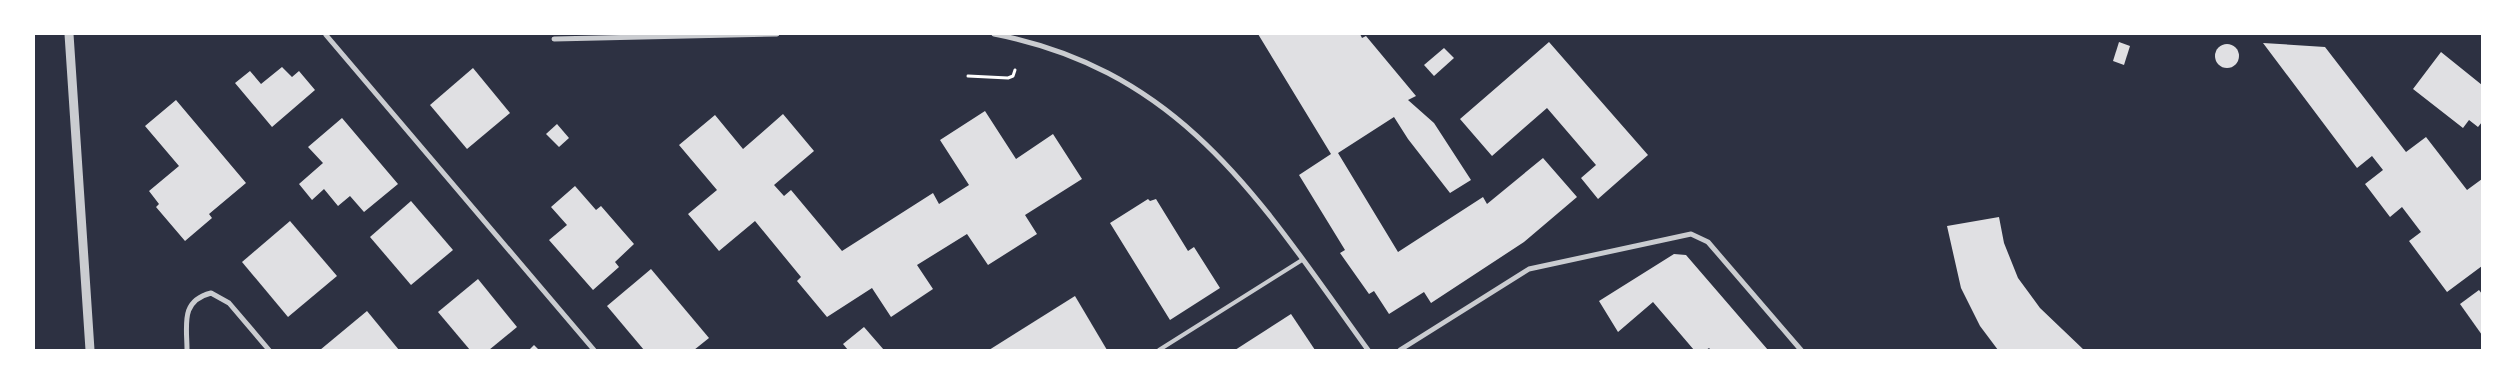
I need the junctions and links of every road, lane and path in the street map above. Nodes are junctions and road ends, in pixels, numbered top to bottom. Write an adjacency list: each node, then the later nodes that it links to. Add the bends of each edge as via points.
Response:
1 (69, 34): 9 (street)
2 (326, 34): 12 (street)
3 (777, 34): 5 (street)
4 (994, 34): 8 (street, via 1029,40 1107,71 1144,93 1178,118 1232,170)
5 (554, 39)
6 (1015, 70): 7 (path, via 1008,78)
7 (968, 76)
8 (1302, 260): 13 (lane); 14 (street)
9 (90, 350)
10 (187, 350): 11 (street, via 188,308 194,300 211,293 229,302)
11 (269, 350)
12 (594, 350)
13 (1159, 350)
14 (1368, 350)
15 (1400, 350): 16 (street, via 1529,269 1691,234 1708,242)
16 (1801, 350)

